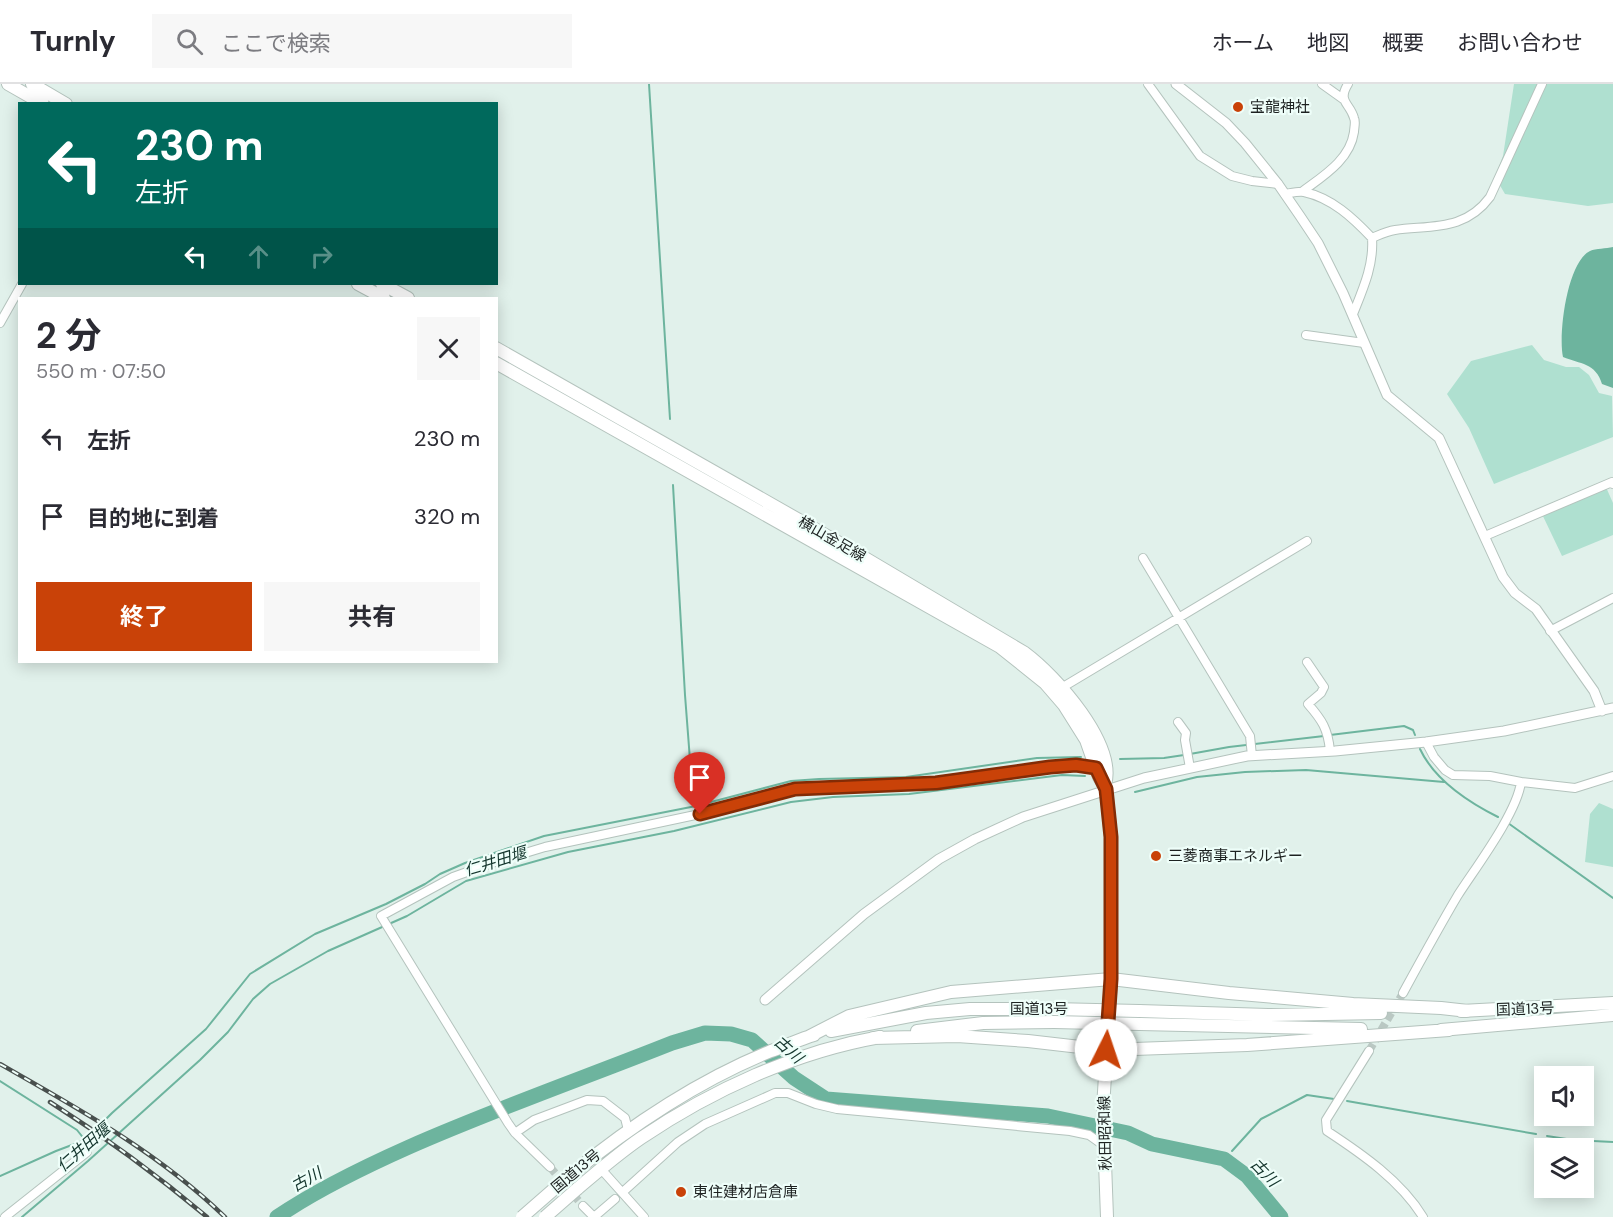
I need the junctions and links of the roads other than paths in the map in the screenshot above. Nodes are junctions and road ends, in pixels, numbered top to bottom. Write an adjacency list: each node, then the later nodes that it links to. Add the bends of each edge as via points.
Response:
1 (8, 84): 9 (main road)
2 (32, 84): 10 (main road)
3 (1148, 84): 11 (street, via 1200,156 1232,176)
4 (1176, 84): 11 (street, via 1226,123)
5 (1322, 84): 8 (street)
6 (1348, 84): 8 (street)
7 (1542, 84): 14 (street, via 1483,206 1471,216 1446,226 1392,230)
8 (1343, 99): 12 (street, via 1355,119 1353,140 1333,168)
9 (40, 102)
10 (63, 102)
11 (1278, 184): 13 (street)
12 (1303, 191): 13 (street); 14 (street, via 1345,212)
13 (1285, 194): 20 (street, via 1318,243)
14 (1372, 238): 20 (street, via 1366,281)
15 (21, 285): 21 (street)
16 (360, 285): 18 (main road)
17 (384, 285): 19 (main road)
18 (382, 297)
19 (406, 297)
20 (1353, 314): 23 (street)
21 (0, 323)
22 (1306, 335): 23 (street)
23 (1364, 343): 27 (street, via 1387,396 1439,438)
24 (498, 349): 34 (main road, 横山金足線, via 993,632 1038,663)
25 (498, 364): 34 (main road, 横山金足線, via 1000,647)
26 (1613, 484): 27 (street)
27 (1485, 536): 32 (street, via 1503,578 1536,609)
28 (1307, 541): 31 (street)
29 (1143, 558): 31 (street)
30 (1613, 598): 32 (street)
31 (1179, 617): 34 (street); 40 (street)
32 (1550, 631): 36 (street, via 1594,691)
33 (1307, 662): 39 (street, via 1324,687 1308,704 1328,733)
34 (1058, 690): 42 (main road, 横山金足線); 45 (main road, 横山金足線, via 1082,713 1097,741 1108,775)
35 (1613, 708): 36 (street)
36 (1602, 711): 38 (street)
37 (1178, 722): 41 (street, via 1186,733)
38 (1426, 741): 39 (street); 44 (street, via 1434,757 1453,775)
39 (1330, 746): 40 (street)
40 (1252, 749): 41 (street)
41 (1189, 759): 45 (street)
42 (1096, 768): 45 (main road, 横山金足線); 59 (street, via 1076,765 936,783 795,789 492,863 453,877 381,916)
43 (1613, 776): 44 (street, via 1575,788)
44 (1521, 782): 47 (street, via 1503,824)
45 (1106, 787): 46 (main road, 横山金足線, via 1111,837); 48 (street, via 1023,817 939,859 864,914)
46 (1111, 979): 50 (main road, via 1229,993); 54 (main road, via 951,992 849,1016); 56 (main road, 横山金足線)
47 (1403, 993)
48 (765, 1000)
49 (1613, 1003): 50 (main road, 国道13号)
50 (1468, 1011): 52 (main road, 国道13号)
51 (1613, 1015): 53 (main road, 国道13号)
52 (1139, 1017): 53 (main road, 国道13号); 54 (main road, 国道13号, bridge, via 1053,1009 970,1009 853,1025); 55 (main road, 国道13号, bridge, via 983,1023)
53 (1449, 1030): 56 (main road, via 1248,1045)
54 (808, 1036): 58 (main road, 国道13号, via 699,1086)
55 (873, 1038): 56 (main road, via 957,1036); 63 (main road, 国道13号, via 792,1060 702,1101 640,1138)
56 (1106, 1050): 60 (main road, 秋田昭和線)
57 (1369, 1051): 67 (street, via 1326,1120 1327,1131 1386,1176 1414,1204)
58 (628, 1130): 59 (street, via 625,1118 603,1101 587,1100 534,1120); 69 (main road, 国道13号, bridge)
59 (515, 1133): 62 (street)
60 (1103, 1145): 64 (street, via 1089,1135 1070,1131 837,1109 788,1093 775,1093 705,1124 678,1142); 73 (main road, 秋田昭和線)
61 (87, 1152): 68 (street)
62 (550, 1167)
63 (601, 1169): 70 (main road, 国道13号, bridge); 72 (street)
64 (625, 1190)
65 (615, 1199): 71 (street)
66 (583, 1206): 71 (street)
67 (1420, 1216)
68 (5, 1217)
69 (522, 1217)
70 (545, 1217)
71 (594, 1217)
72 (644, 1217)
73 (1107, 1217)

